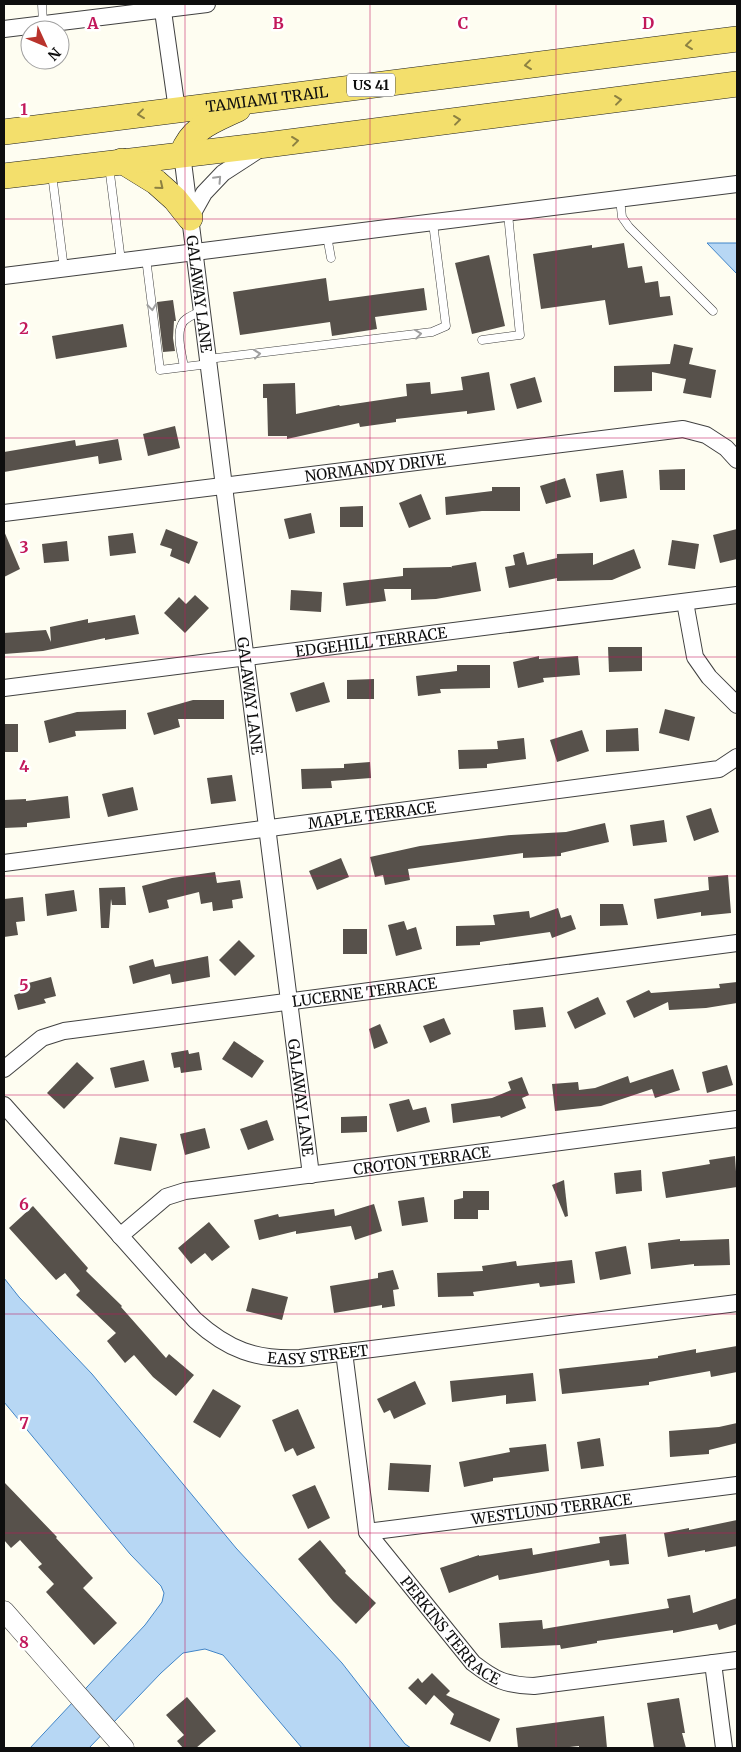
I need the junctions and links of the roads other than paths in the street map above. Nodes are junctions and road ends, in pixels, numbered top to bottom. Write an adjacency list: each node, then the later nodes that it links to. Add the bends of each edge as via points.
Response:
1 (42, 4): 4 (lane)
2 (207, 4): 3 (street)
3 (162, 6): 5 (street); 11 (street)
4 (43, 20)
5 (69, 20)
6 (20, 27): 7 (street)
7 (4, 29)
8 (737, 39): 10 (main road, TAMIAMI TRAIL / US 41, one-way to 10)
9 (737, 84): 13 (main road, one-way to 9)
10 (256, 100): 11 (main road, TAMIAMI TRAIL / US 41); 14 (main road, via 200,128 186,141)
11 (177, 110): 12 (main road, TAMIAMI TRAIL / US 41, one-way to 12)
12 (4, 132)
13 (266, 145): 14 (main road); 21 (street, GALAWAY LANE, one-way to 13, via 204,193 223,173)
14 (182, 154): 15 (main road); 21 (street, GALAWAY LANE)
15 (115, 162): 16 (main road); 21 (main road, one-way to 21, via 156,182); 27 (lane)
16 (51, 170): 17 (main road); 28 (lane)
17 (4, 176)
18 (737, 184): 19 (street)
19 (620, 199): 20 (street); 31 (lane, via 622,217 628,227)
20 (508, 214): 22 (street); 32 (lane, via 520,335)
21 (190, 218): 24 (street, GALAWAY LANE)
22 (433, 224): 23 (street); 33 (lane, one-way to 22, via 432,332 446,326)
23 (327, 236): 24 (street); 26 (lane)
24 (195, 252): 25 (street); 30 (street, GALAWAY LANE)
25 (146, 258): 27 (street); 34 (lane, one-way to 34, via 160,370)
26 (331, 258)
27 (121, 261): 28 (street)
28 (64, 269): 29 (street)
29 (4, 276)
30 (202, 311): 33 (street, GALAWAY LANE); 34 (lane, via 182,323 180,336)
31 (713, 311)
32 (482, 340)
33 (209, 362): 34 (lane); 36 (street, GALAWAY LANE)
34 (184, 367)
35 (737, 460): 36 (street, NORMANDY DRIVE, via 706,435 683,429)
36 (224, 485): 37 (street, NORMANDY DRIVE); 40 (street, GALAWAY LANE)
37 (4, 513)
38 (737, 595): 39 (street, EDGEHILL TERRACE)
39 (685, 602): 40 (street, EDGEHILL TERRACE); 42 (street, via 696,657 709,677)
40 (246, 657): 41 (street, EDGEHILL TERRACE); 44 (street, GALAWAY LANE)
41 (4, 688)
42 (737, 705)
43 (737, 756): 44 (street, MAPLE TERRACE, via 719,769)
44 (268, 830): 45 (street, MAPLE TERRACE); 47 (street, GALAWAY LANE)
45 (4, 863)
46 (737, 943): 47 (street, LUCERNE TERRACE)
47 (289, 1002): 48 (street, LUCERNE TERRACE, via 64,1030 42,1038); 51 (street, GALAWAY LANE)
48 (4, 1069)
49 (4, 1105): 52 (street, EASY STREET)
50 (737, 1119): 51 (street, CROTON TERRACE)
51 (311, 1174): 52 (street, CROTON TERRACE, via 185,1190 166,1197)
52 (120, 1236): 54 (street, EASY STREET, via 195,1320 225,1343 261,1357 280,1359)
53 (737, 1303): 54 (street, EASY STREET)
54 (344, 1352): 56 (street)
55 (737, 1485): 56 (street, WESTLUND TERRACE)
56 (367, 1532): 59 (street, PERKINS TERRACE, via 473,1663 492,1678 515,1686 534,1686)
57 (4, 1611): 60 (street)
58 (737, 1660): 59 (street, PERKINS TERRACE)
59 (713, 1663): 61 (street)
60 (118, 1741)
61 (724, 1748)

